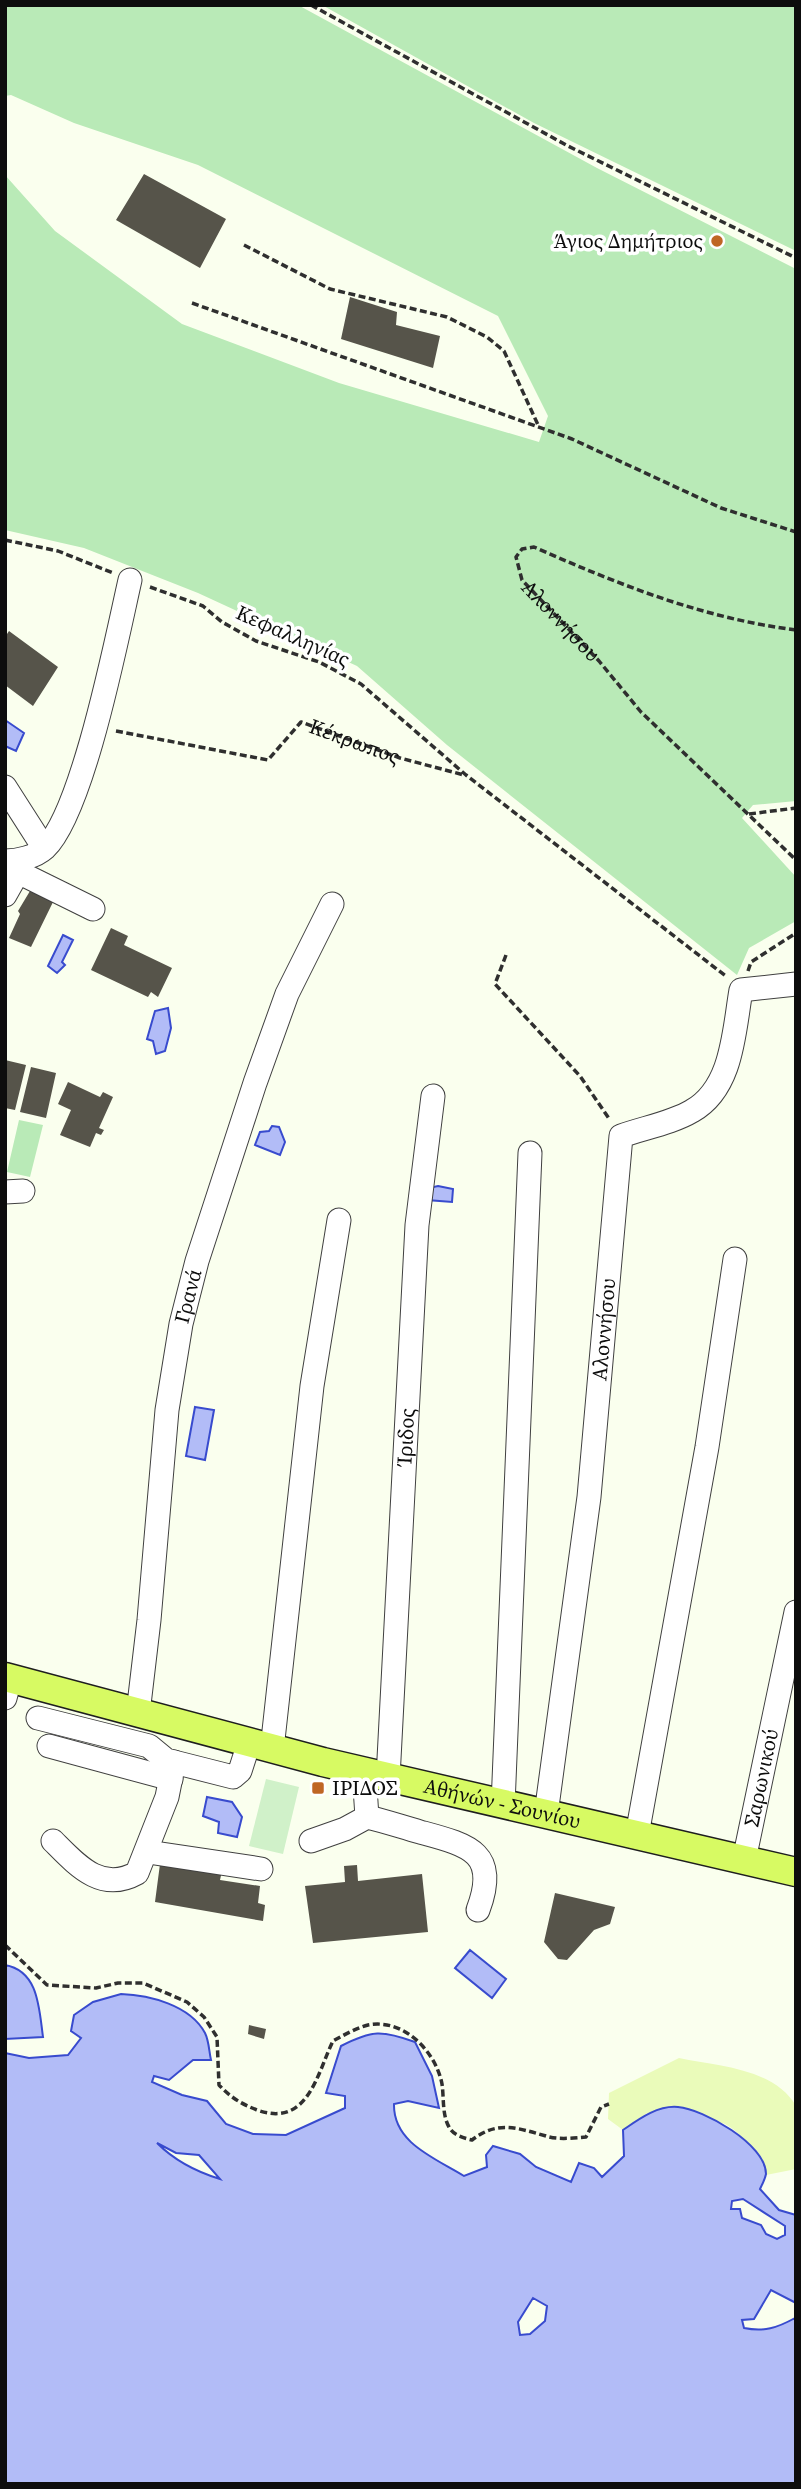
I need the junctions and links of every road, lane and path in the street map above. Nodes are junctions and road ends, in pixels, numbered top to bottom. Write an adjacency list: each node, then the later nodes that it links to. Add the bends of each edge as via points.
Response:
1 (311, 5): 3 (path, via 568,146)
2 (244, 245): 5 (path, via 330,289 447,317 487,337 504,351)
3 (796, 258)
4 (191, 303): 5 (path)
5 (539, 427): 6 (path, via 721,508)
6 (796, 532)
7 (5, 540): 8 (path, Κεφαλληνίας, via 58,551)
8 (130, 580): 10 (street); 11 (path, Κεφαλληνίας, via 203,606 256,640 360,684)
9 (796, 630): 14 (path, Αλοννήσου, via 693,610 625,588 534,547 522,549 516,556 522,580 544,606 641,712)
10 (95, 726): 11 (path, Κέκρωπος, via 268,760 301,722 400,758); 15 (street, via 62,825)
11 (467, 775): 24 (path, Κεφαλληνίας)
12 (5, 787): 15 (street)
13 (796, 808): 14 (path)
14 (749, 814): 16 (path, Αλοννήσου)
15 (44, 848): 17 (street)
16 (796, 860)
17 (9, 865): 18 (street); 20 (street)
18 (5, 895)
19 (332, 904): 32 (street, Γρανά, via 287,994 209,1224 181,1324 167,1410)
20 (93, 909)
21 (796, 933): 24 (path, via 751,962)
22 (506, 955): 26 (path, via 495,984 580,1076)
23 (796, 984): 24 (street)
24 (741, 990): 26 (street, via 723,1077 712,1093 693,1111)
25 (433, 1096): 37 (street, Ίριδος, via 417,1225)
26 (621, 1136): 39 (street, Αλοννήσου, via 589,1497)
27 (530, 1153): 38 (street)
28 (339, 1220): 35 (street)
29 (735, 1259): 41 (street, via 698,1501)
30 (796, 1612): 45 (street, Σαρωνικού)
31 (7, 1685): 32 (main road, Αθήνών - Σουνίου)
32 (138, 1713): 35 (main road, Αθήνών - Σουνίου)
33 (38, 1718): 36 (street, via 149,1746)
34 (49, 1746): 36 (street)
35 (261, 1746): 36 (street, via 233,1777); 37 (main road, Αθήνών - Σουνίου)
36 (173, 1771): 44 (street)
37 (376, 1775): 38 (main road, Αθήνών - Σουνίου); 40 (street, Ίριδος)
38 (503, 1805): 39 (main road, Αθήνών - Σουνίου)
39 (546, 1814): 41 (main road, Αθήνών - Σουνίου)
40 (367, 1816): 43 (street); 48 (street, via 472,1849 486,1877)
41 (637, 1835): 45 (main road, Αθήνών - Σουνίου)
42 (53, 1841): 44 (street, via 78,1866 110,1882 137,1873)
43 (311, 1841)
44 (148, 1852): 46 (street)
45 (744, 1860): 47 (main road, Αθήνών - Σουνίου)
46 (261, 1869)
47 (796, 1872)
48 (478, 1910)
49 (5, 1945): 50 (path, via 47,1985 96,1988 143,1983 187,2002 217,2037 219,2085 231,2098 267,2113 298,2108 312,2090 333,2041 380,2024 415,2038 429,2052 442,2082 449,2127 460,2138 471,2140 506,2125 548,2137 586,2137 601,2107)
50 (609, 2104)

